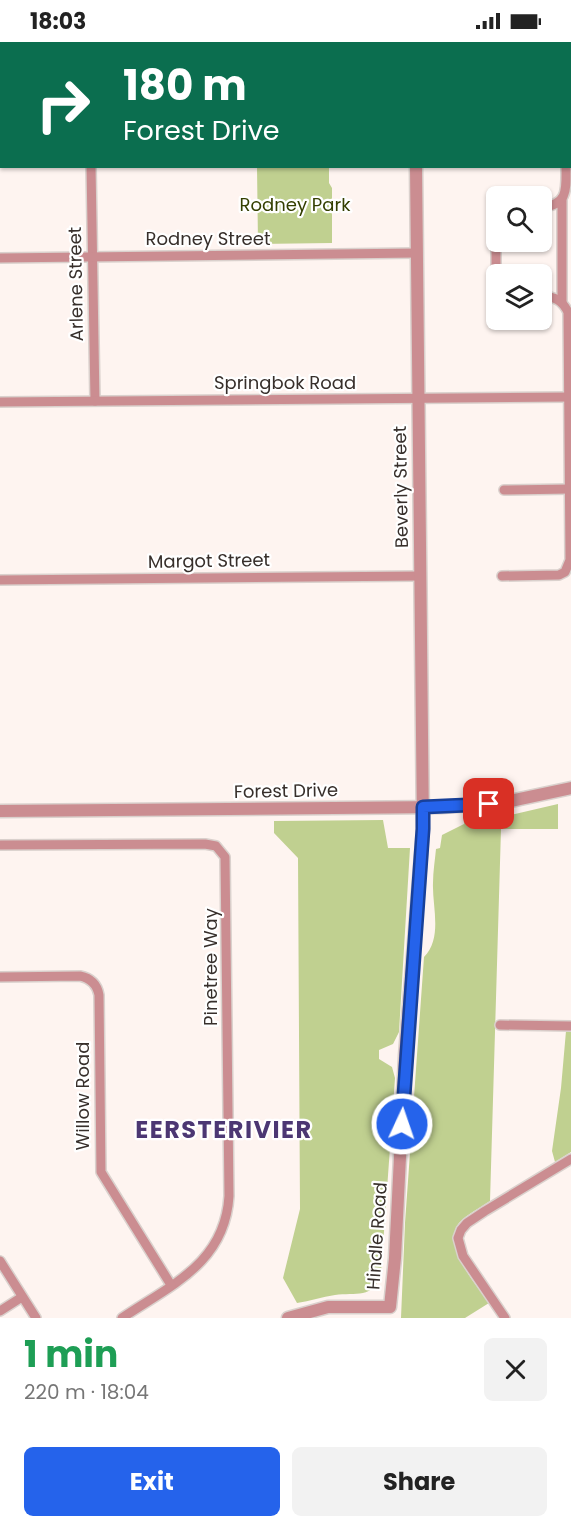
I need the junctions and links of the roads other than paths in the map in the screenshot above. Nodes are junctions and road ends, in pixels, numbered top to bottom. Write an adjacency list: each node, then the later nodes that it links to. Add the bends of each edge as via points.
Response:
1 (91, 168): 7 (street, Arlene Street)
2 (416, 168): 6 (street, Beverly Street)
3 (566, 168): 4 (street)
4 (562, 200): 5 (street); 10 (street)
5 (552, 205)
6 (417, 253): 7 (street, Rodney Street); 12 (street, Beverly Street)
7 (92, 256): 8 (street, Rodney Street); 13 (street, Arlene Street)
8 (0, 258)
9 (552, 297): 10 (street)
10 (562, 302): 11 (street, via 568,312)
11 (570, 397): 12 (street, Springbok Road); 15 (street)
12 (418, 399): 13 (street, Springbok Road); 17 (street, Beverly Street)
13 (95, 401): 14 (street, Springbok Road)
14 (0, 402)
15 (570, 489): 16 (street); 18 (street, via 570,561 565,572)
16 (504, 490)
17 (419, 576): 19 (street, Margot Street); 21 (street, Beverly Street)
18 (502, 576)
19 (0, 580)
20 (571, 788): 21 (street, Forest Drive, via 495,804)
21 (423, 807): 22 (street, Forest Drive); 34 (street, Hindle Road, via 390,1307 328,1307)
22 (0, 811)
23 (0, 845): 29 (street, Pinetree Way, via 210,844 225,857 228,1207 213,1249 197,1267)
24 (0, 977): 29 (street, Willow Road, via 80,976 96,986 101,1172)
25 (500, 1025): 26 (street)
26 (571, 1026)
27 (571, 1159): 35 (street, via 467,1223 458,1238 463,1256)
28 (0, 1261): 30 (street)
29 (171, 1285): 33 (street, Pinetree Way)
30 (22, 1297): 31 (street); 32 (street)
31 (0, 1311)
32 (36, 1318)
33 (122, 1318)
34 (288, 1318)
35 (505, 1318)

